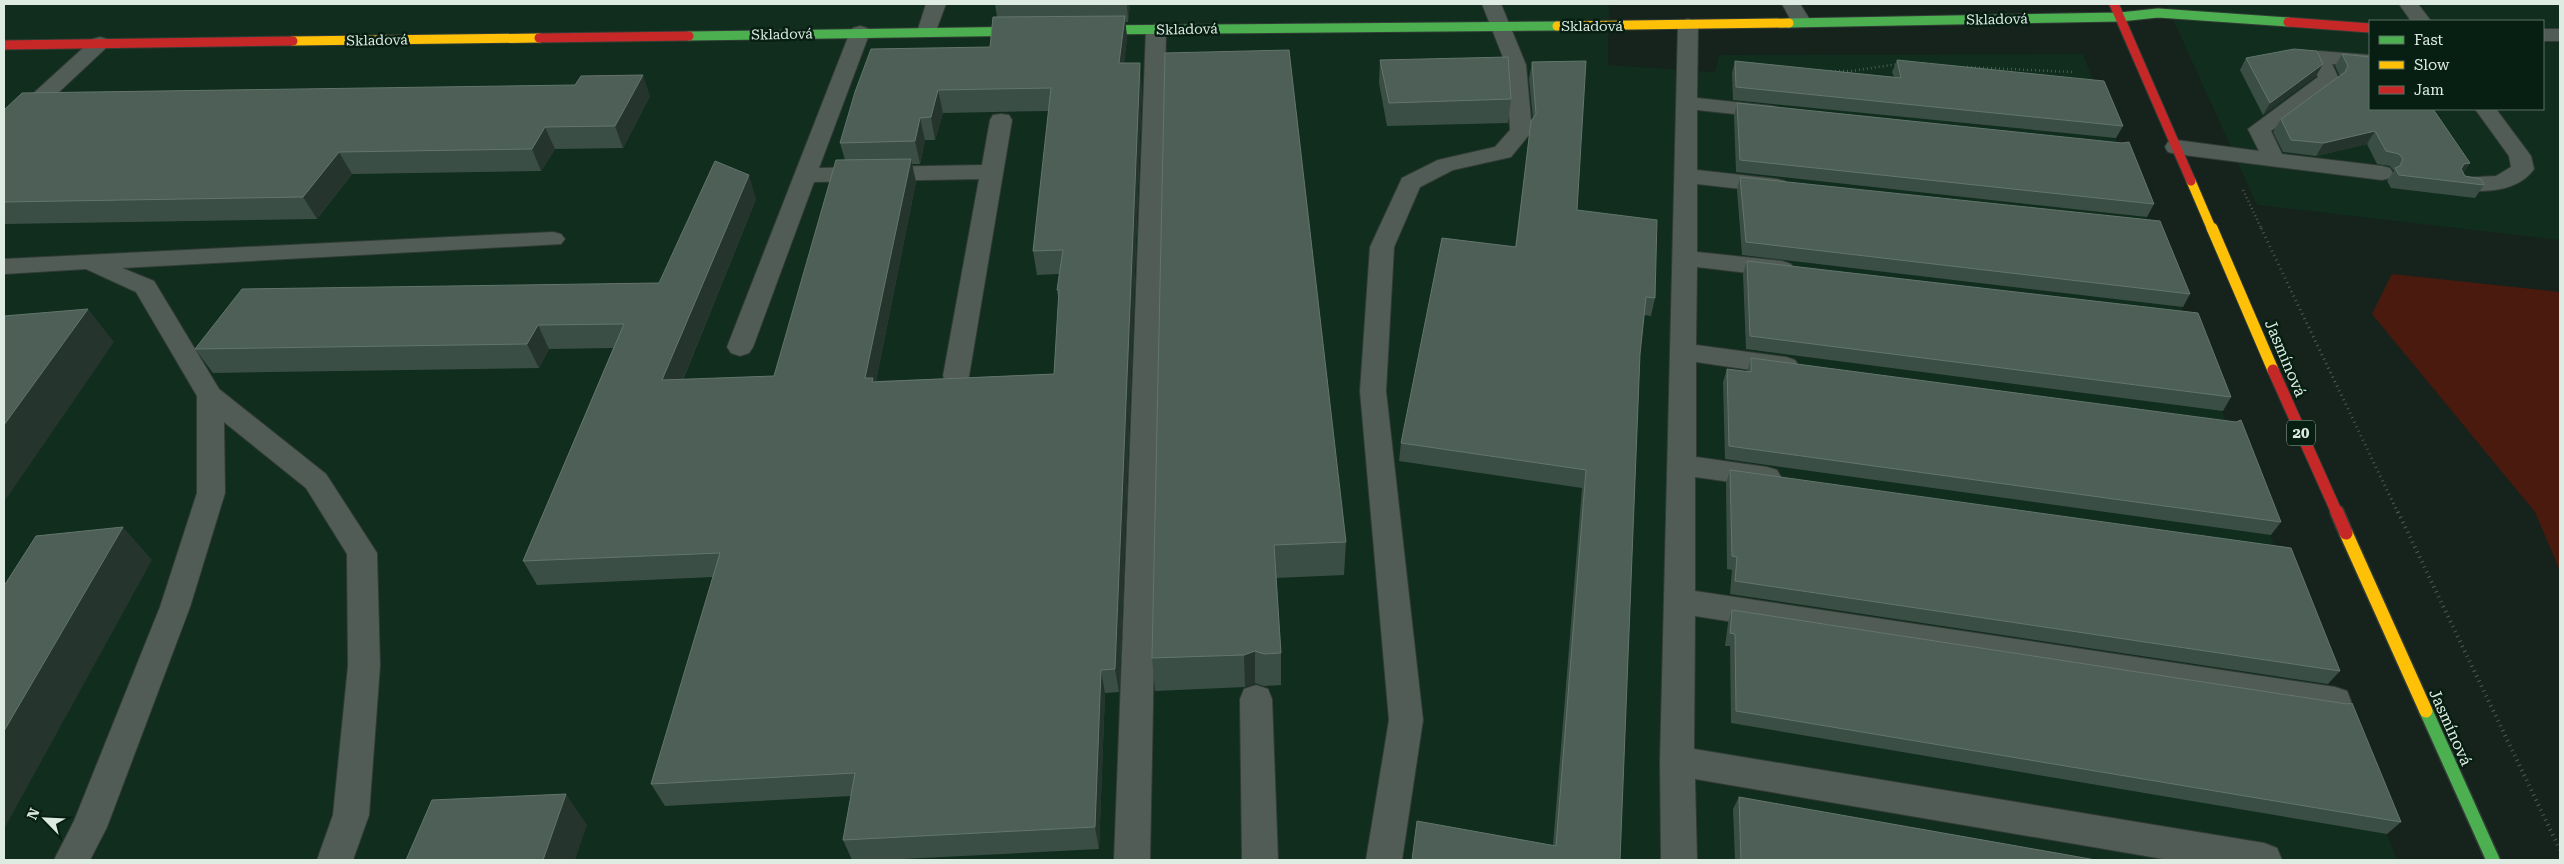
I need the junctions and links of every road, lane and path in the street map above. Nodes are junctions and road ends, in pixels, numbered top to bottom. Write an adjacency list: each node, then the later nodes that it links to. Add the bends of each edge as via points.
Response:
1 (936, 4): 16 (street)
2 (1492, 4): 10 (street)
3 (1791, 4): 8 (street)
4 (2114, 4): 6 (street, Jasmínová / 20)
5 (2409, 4): 7 (street)
6 (2120, 17): 8 (street, Skladová); 11 (street, Skladová, via 2158,13); 33 (street, Jasmínová / 20)
7 (2420, 20)
8 (1802, 23): 9 (street, Skladová)
9 (1688, 25): 10 (street, Skladová); 28 (street)
10 (1502, 26): 13 (street, Skladová); 63 (street, via 1516,65 1521,130 1503,152 1446,165 1410,182 1382,246 1373,391 1406,720)
11 (2369, 28)
12 (1076, 30): 13 (street, Skladová)
13 (1156, 30): 61 (street)
14 (1046, 31): 16 (street, Skladová)
15 (860, 32): 16 (street, Skladová); 19 (street, Skladová); 38 (street)
16 (927, 32)
17 (2544, 35): 18 (street)
18 (2560, 35)
19 (100, 43): 20 (street, Skladová); 32 (street)
20 (4, 45)
21 (2369, 61): 26 (street, via 2319,57)
22 (1903, 64): 24 (path, via 1851,71)
23 (1962, 67): 25 (path)
24 (1821, 70)
25 (2072, 72)
26 (2327, 74): 27 (street); 35 (street, via 2329,79 2259,129)
27 (2350, 76)
28 (1687, 103): 30 (street); 39 (street)
29 (2486, 110): 40 (street, via 2520,156 2522,169 2512,180 2491,184)
30 (1794, 114)
31 (1001, 120): 36 (street)
32 (4, 131)
33 (2176, 147): 34 (street); 66 (street, Jasmínová / 20, via 2298,427)
34 (2225, 153): 35 (street); 58 (path)
35 (2274, 159): 37 (street)
36 (992, 172): 38 (street); 50 (street)
37 (2382, 173)
38 (806, 175): 47 (street)
39 (1686, 176): 41 (street); 43 (street)
40 (2465, 183)
41 (1794, 188)
42 (553, 238): 44 (street)
43 (1685, 258): 46 (street); 48 (street)
44 (87, 262): 45 (street); 51 (street, via 145,287)
45 (4, 266)
46 (1803, 272)
47 (740, 347)
48 (1684, 352): 49 (street); 52 (street)
49 (1812, 369)
50 (956, 376)
51 (210, 396): 59 (street, via 211,493 175,606 89,827); 60 (street, via 316,481 362,554 364,666 351,815)
52 (1682, 465): 53 (street); 54 (street)
53 (1789, 480)
54 (1679, 600): 56 (street); 57 (street)
55 (1256, 699): 62 (street)
56 (2335, 701)
57 (1677, 761): 64 (street); 65 (street)
58 (2560, 850)
59 (72, 860)
60 (335, 860)
61 (1132, 860)
62 (1260, 860)
63 (1384, 860)
64 (1679, 860)
65 (2264, 860)
66 (2494, 860)

